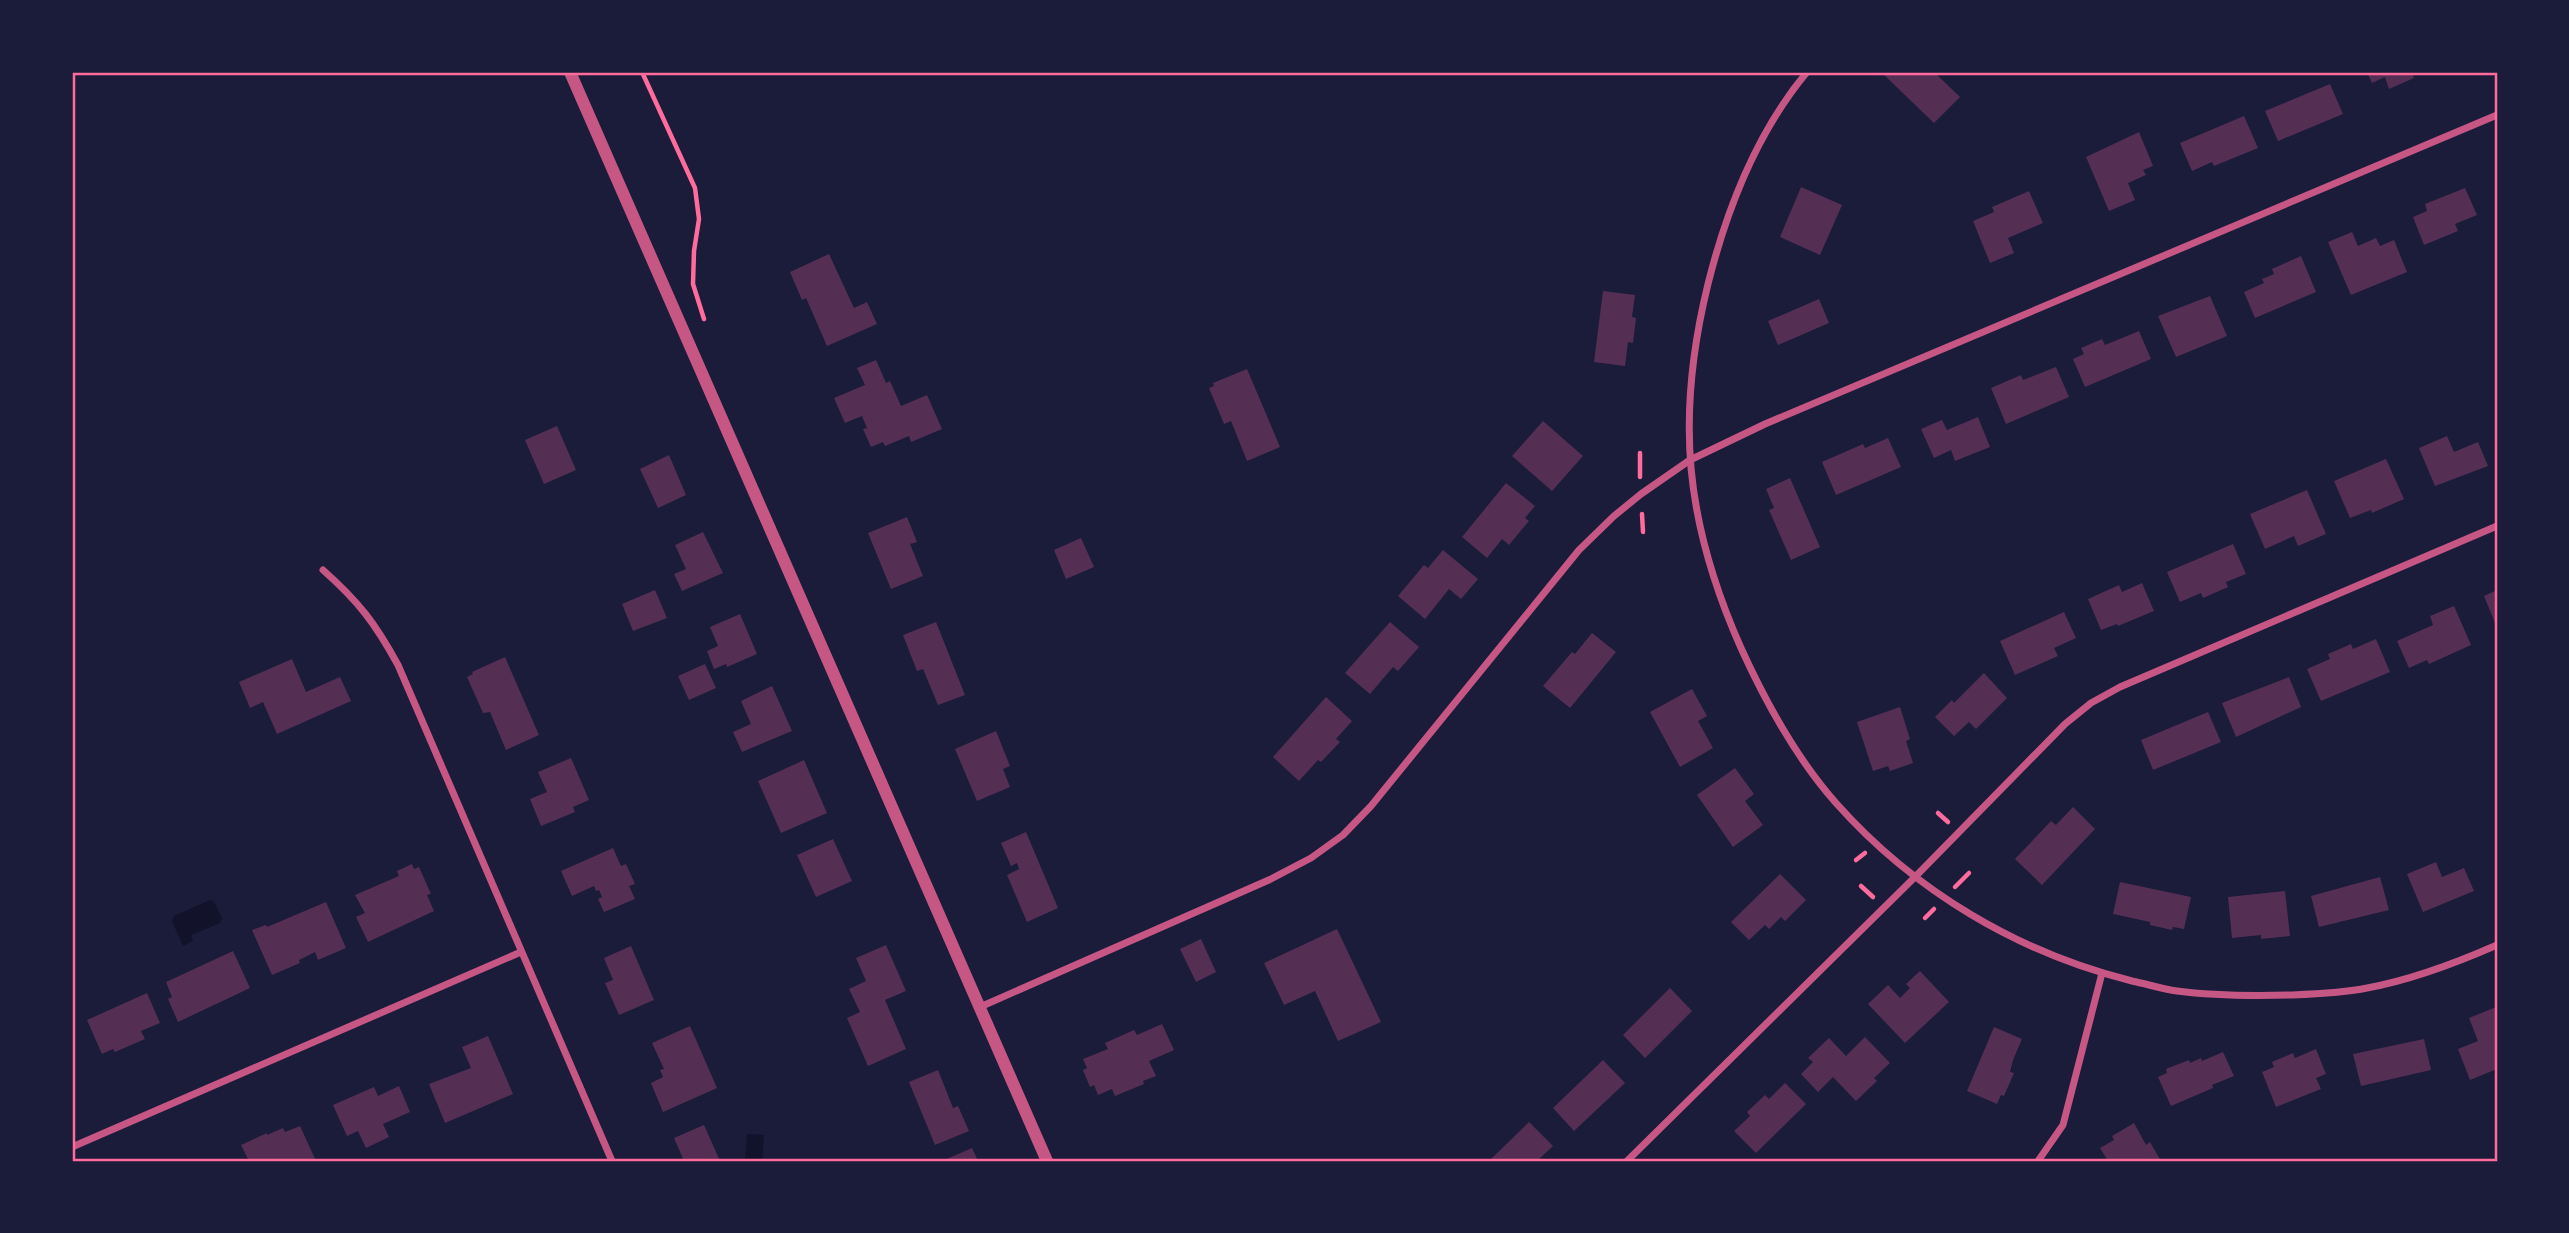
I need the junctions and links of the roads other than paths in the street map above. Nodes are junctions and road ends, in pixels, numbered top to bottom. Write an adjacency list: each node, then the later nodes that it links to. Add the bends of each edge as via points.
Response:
1 (570, 72): 11 (street)
2 (1807, 72): 4 (street, via 1749,163 1718,244 1697,331 1689,394)
3 (2497, 115): 4 (street, via 1765,424)
4 (1690, 460): 7 (street, via 1704,548 1759,688 1796,751 1834,801); 11 (street, via 1640,494 1580,550 1343,835 1271,879)
5 (2497, 526): 7 (street, via 2091,703)
6 (323, 570): 9 (street, via 376,624 398,665)
7 (1915, 877): 10 (street, via 2009,936); 15 (street)
8 (2497, 945): 10 (street, via 2367,988 2306,995 2244,997 2174,991)
9 (521, 952): 12 (street); 13 (street)
10 (2102, 974): 16 (street, via 2063,1125)
11 (980, 1007): 14 (street)
12 (72, 1146)
13 (612, 1161)
14 (1047, 1161)
15 (1627, 1161)
16 (2038, 1161)

